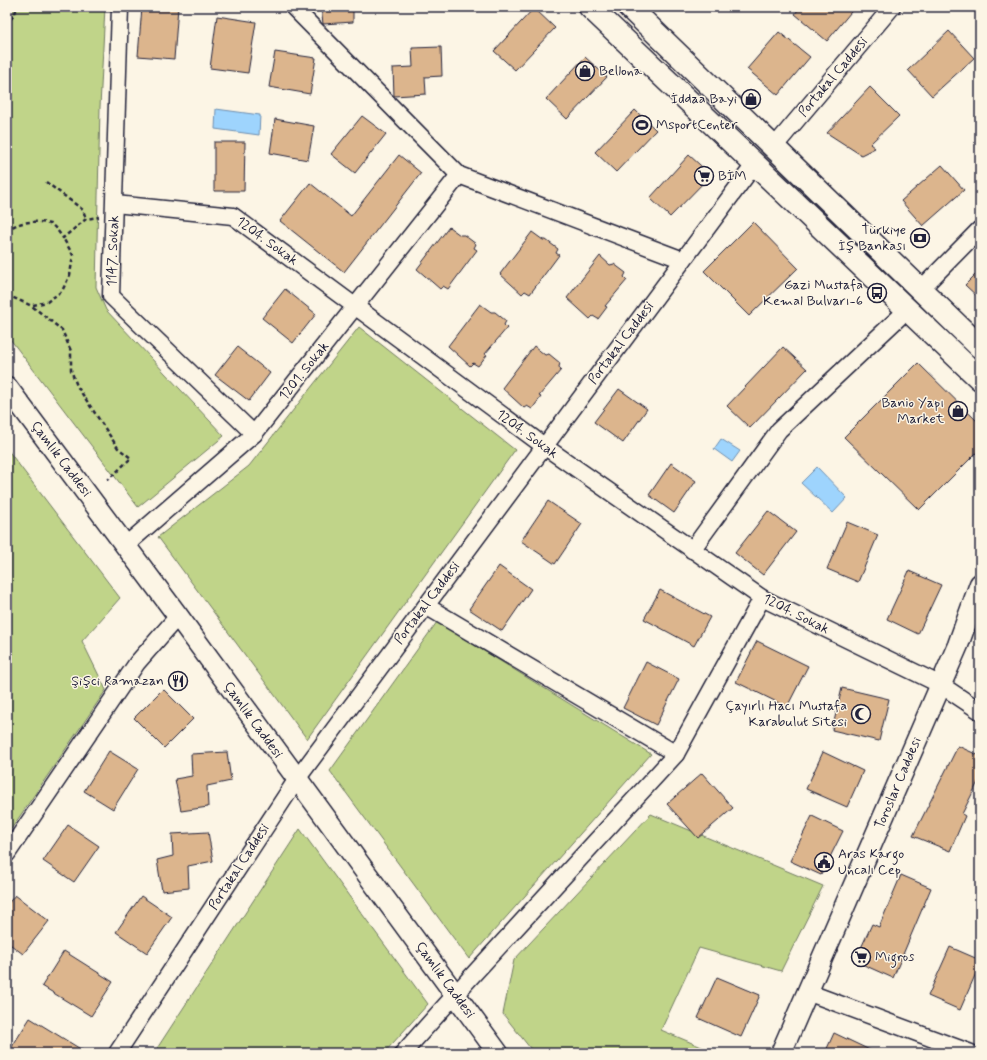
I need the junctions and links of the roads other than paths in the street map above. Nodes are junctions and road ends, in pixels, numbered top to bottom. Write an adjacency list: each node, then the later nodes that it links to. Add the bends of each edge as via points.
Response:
1 (120, 7): 9 (street, 1147. Sokak)
2 (292, 7): 8 (street)
3 (590, 7): 7 (main road)
4 (629, 7): 6 (main road)
5 (892, 7): 6 (street, Portakal Caddesi)
6 (774, 148): 12 (main road)
7 (754, 165): 11 (street, Portakal Caddesi); 14 (main road)
8 (459, 175): 11 (street); 13 (street, 1201. Sokak)
9 (115, 204): 13 (street, 1204. Sokak, via 233,216); 18 (street, 1147. Sokak, via 111,296)
10 (980, 229): 12 (street)
11 (683, 260): 19 (street, Portakal Caddesi)
12 (921, 290): 15 (main road)
13 (356, 306): 18 (street, 1201. Sokak); 19 (street, 1204. Sokak)
14 (907, 310): 16 (main road); 21 (street, via 779,430)
15 (980, 346)
16 (980, 379)
17 (7, 387): 20 (street, Çamlık Caddesi)
18 (254, 434): 20 (street, 1201. Sokak)
19 (544, 446): 21 (street, 1204. Sokak); 24 (street, Portakal Caddesi)
20 (126, 545): 26 (street, Çamlık Caddesi)
21 (692, 550): 23 (street, 1204. Sokak)
22 (980, 584): 27 (street, Toroslar Caddesi)
23 (762, 598): 28 (street, 1204. Sokak); 30 (street)
24 (426, 606): 30 (street); 31 (street, Portakal Caddesi)
25 (980, 608): 27 (street, Toroslar Caddesi)
26 (178, 616): 31 (street, Çamlık Caddesi); 32 (street, via 137,663)
27 (958, 645): 28 (street, Toroslar Caddesi)
28 (941, 685): 29 (street, 1204. Sokak); 33 (street, Toroslar Caddesi)
29 (980, 711)
30 (676, 754): 34 (street)
31 (297, 779): 34 (street, Çamlık Caddesi); 36 (street, Portakal Caddesi)
32 (7, 854)
33 (807, 992): 39 (street, Toroslar Caddesi); 40 (street)
34 (456, 994): 37 (street); 38 (street, Çamlık Caddesi)
35 (980, 1048): 41 (street)
36 (117, 1053)
37 (403, 1053)
38 (498, 1053)
39 (781, 1053)
40 (971, 1053)
41 (978, 1053)

